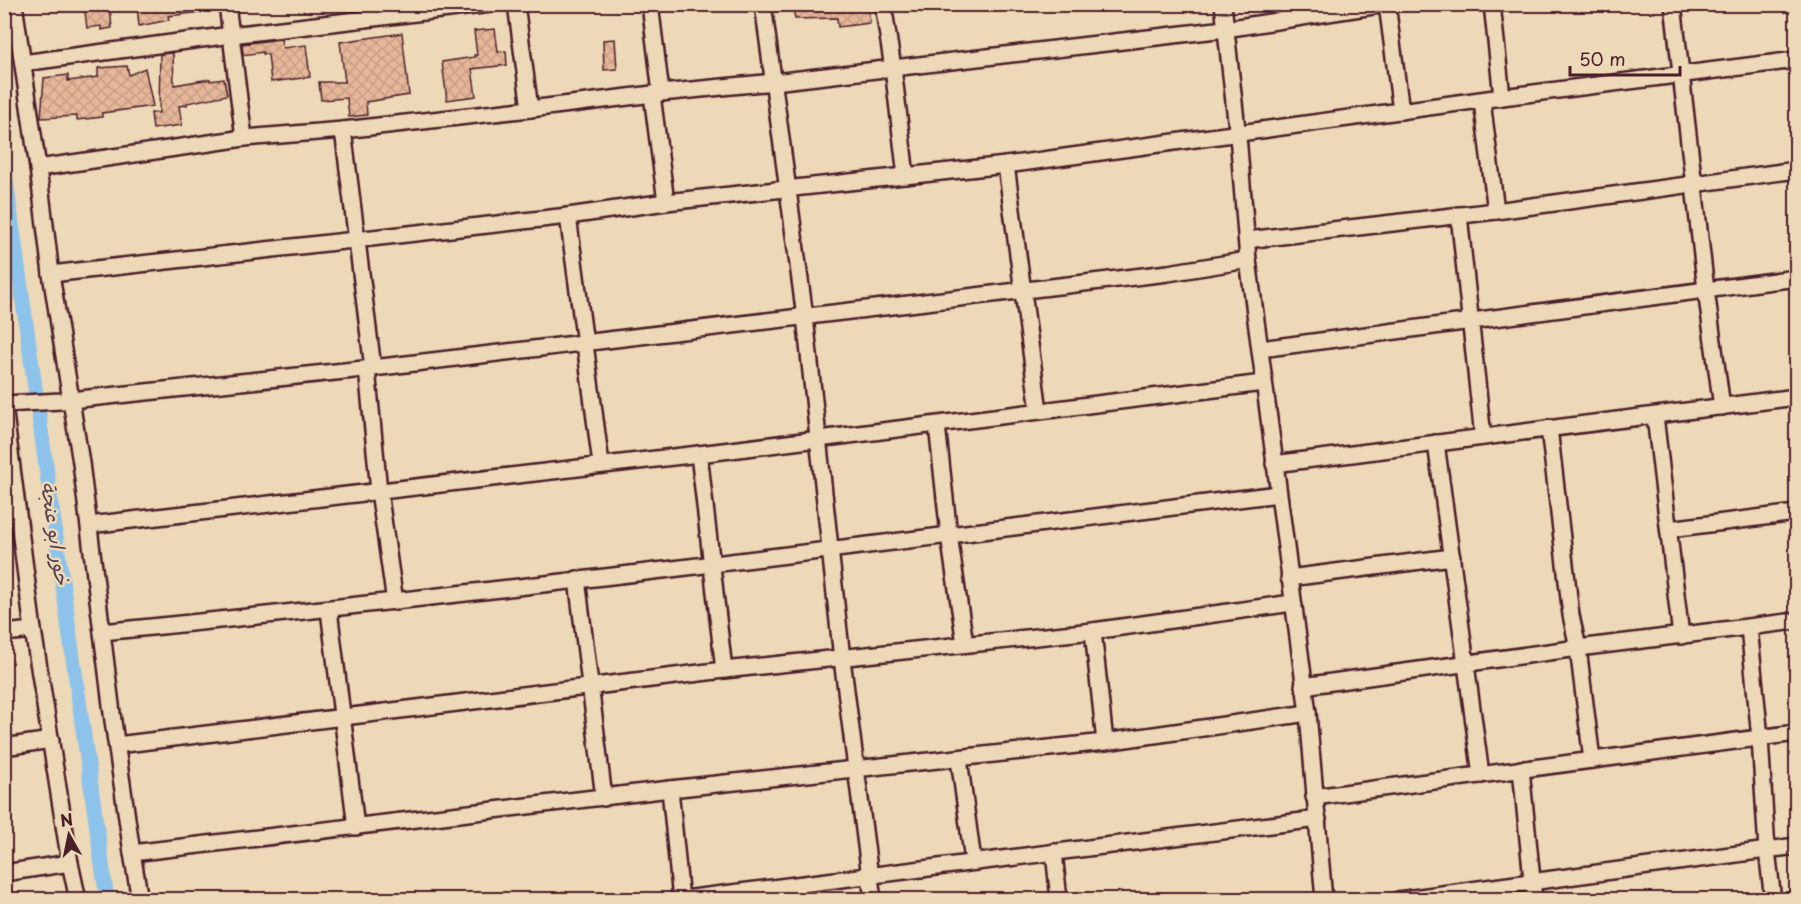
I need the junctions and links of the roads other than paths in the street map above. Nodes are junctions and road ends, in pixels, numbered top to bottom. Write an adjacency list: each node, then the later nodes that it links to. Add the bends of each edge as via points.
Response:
1 (14, 4): 15 (street)
2 (227, 4): 13 (street)
3 (491, 4): 13 (street)
4 (516, 4): 22 (street)
5 (650, 4): 19 (street)
6 (763, 4): 18 (street)
7 (883, 4): 16 (street)
8 (1223, 4): 12 (street)
9 (1386, 4): 12 (street); 23 (street)
10 (1492, 4): 20 (street)
11 (1673, 4): 17 (street)
12 (1226, 29): 16 (street); 25 (street)
13 (231, 35): 15 (street); 26 (street)
14 (1797, 60): 17 (street)
15 (22, 63): 28 (street)
16 (893, 68): 18 (street); 30 (street)
17 (1682, 75): 20 (street); 31 (street)
18 (774, 82): 19 (street); 32 (street)
19 (657, 94): 22 (street); 33 (street)
20 (1502, 97): 21 (street)
21 (1482, 101): 23 (street); 34 (street)
22 (530, 109): 24 (street)
23 (1401, 111): 25 (street)
24 (343, 130): 26 (street); 37 (street)
25 (1238, 134): 27 (street); 38 (street)
26 (244, 138): 28 (street)
27 (1006, 165): 30 (street); 42 (street)
28 (38, 168): 40 (street)
29 (1797, 170): 31 (street)
30 (906, 176): 32 (street)
31 (1694, 184): 34 (street); 43 (street)
32 (787, 189): 33 (street); 44 (street)
33 (666, 202): 36 (street)
34 (1497, 211): 35 (street)
35 (1459, 215): 38 (street); 45 (street)
36 (568, 216): 37 (street); 46 (street)
37 (357, 240): 40 (street); 48 (street)
38 (1247, 240): 39 (street)
39 (1248, 260): 42 (street); 47 (street)
40 (51, 274): 51 (street)
41 (1797, 278): 43 (street)
42 (1022, 290): 44 (street); 54 (street)
43 (1706, 290): 45 (street); 53 (street)
44 (805, 318): 46 (street); 59 (street)
45 (1470, 321): 47 (street); 58 (street)
46 (585, 344): 48 (street); 62 (street)
47 (1260, 349): 49 (street)
48 (370, 369): 51 (street); 64 (street)
49 (1263, 383): 54 (street); 63 (street)
50 (1797, 397): 53 (street)
51 (66, 400): 52 (street); 68 (street)
52 (4, 405): 66 (street)
53 (1722, 407): 55 (street)
54 (1039, 411): 56 (street)
55 (1655, 416): 57 (street); 69 (street)
56 (937, 425): 59 (street); 70 (street)
57 (1550, 428): 58 (street); 87 (street)
58 (1483, 436): 60 (street)
59 (818, 438): 61 (street); 71 (street)
60 (1436, 443): 63 (street); 72 (street)
61 (699, 454): 62 (street); 73 (street)
62 (601, 464): 64 (street)
63 (1274, 464): 65 (street)
64 (379, 491): 68 (street); 76 (street)
65 (1278, 494): 70 (street); 74 (street)
66 (11, 512): 81 (street)
67 (1797, 513): 69 (street)
68 (88, 525): 83 (street)
69 (1669, 529): 85 (street)
70 (949, 535): 71 (street); 86 (street)
71 (829, 550): 73 (street); 88 (street)
72 (1452, 557): 74 (street); 89 (street)
73 (711, 564): 75 (street); 90 (street)
74 (1289, 578): 77 (street)
75 (577, 579): 76 (street); 91 (street)
76 (395, 602): 78 (street)
77 (1292, 603): 82 (street); 92 (street)
78 (328, 610): 83 (street); 94 (street)
79 (1797, 621): 80 (street)
80 (1749, 627): 85 (street); 96 (street)
81 (33, 630): 84 (street); 97 (street)
82 (1093, 631): 86 (street); 98 (street)
83 (102, 632): 99 (street)
84 (4, 633)
85 (1681, 636): 87 (street)
86 (964, 644): 88 (street)
87 (1578, 648): 89 (street); 102 (street)
88 (842, 659): 90 (street); 103 (street)
89 (1467, 663): 92 (street); 105 (street)
90 (724, 670): 91 (street)
91 (591, 686): 94 (street); 108 (street)
92 (1303, 686): 93 (street)
93 (1308, 713): 98 (street); 107 (street)
94 (343, 717): 99 (street); 110 (street)
95 (1797, 733): 96 (street)
96 (1761, 738): 102 (street); 112 (street)
97 (51, 740): 100 (street); 116 (street)
98 (1105, 742): 101 (street)
99 (117, 745): 114 (street)
100 (4, 747)
101 (959, 759): 103 (street); 115 (street)
102 (1592, 760): 104 (street)
103 (856, 769): 106 (street); 118 (street)
104 (1521, 769): 105 (street); 119 (street)
105 (1481, 775): 107 (street)
106 (670, 789): 108 (street); 120 (street)
107 (1314, 797): 109 (street)
108 (604, 798): 110 (street)
109 (1317, 819): 113 (street); 126 (street)
110 (356, 826): 114 (street)
111 (1797, 846): 112 (street)
112 (1767, 850): 119 (street); 129 (street)
113 (1054, 852): 115 (street); 125 (street)
114 (132, 853): 122 (street)
115 (973, 861): 118 (street)
116 (70, 863): 117 (street); 121 (street)
117 (4, 873)
118 (870, 875): 120 (street); 124 (street)
119 (1532, 883): 127 (street); 128 (street)
120 (681, 899): 123 (street)
121 (78, 900)
122 (140, 900)
123 (676, 900)
124 (873, 900)
125 (1059, 900)
126 (1324, 900)
127 (1398, 900)
128 (1534, 900)
129 (1773, 900)

